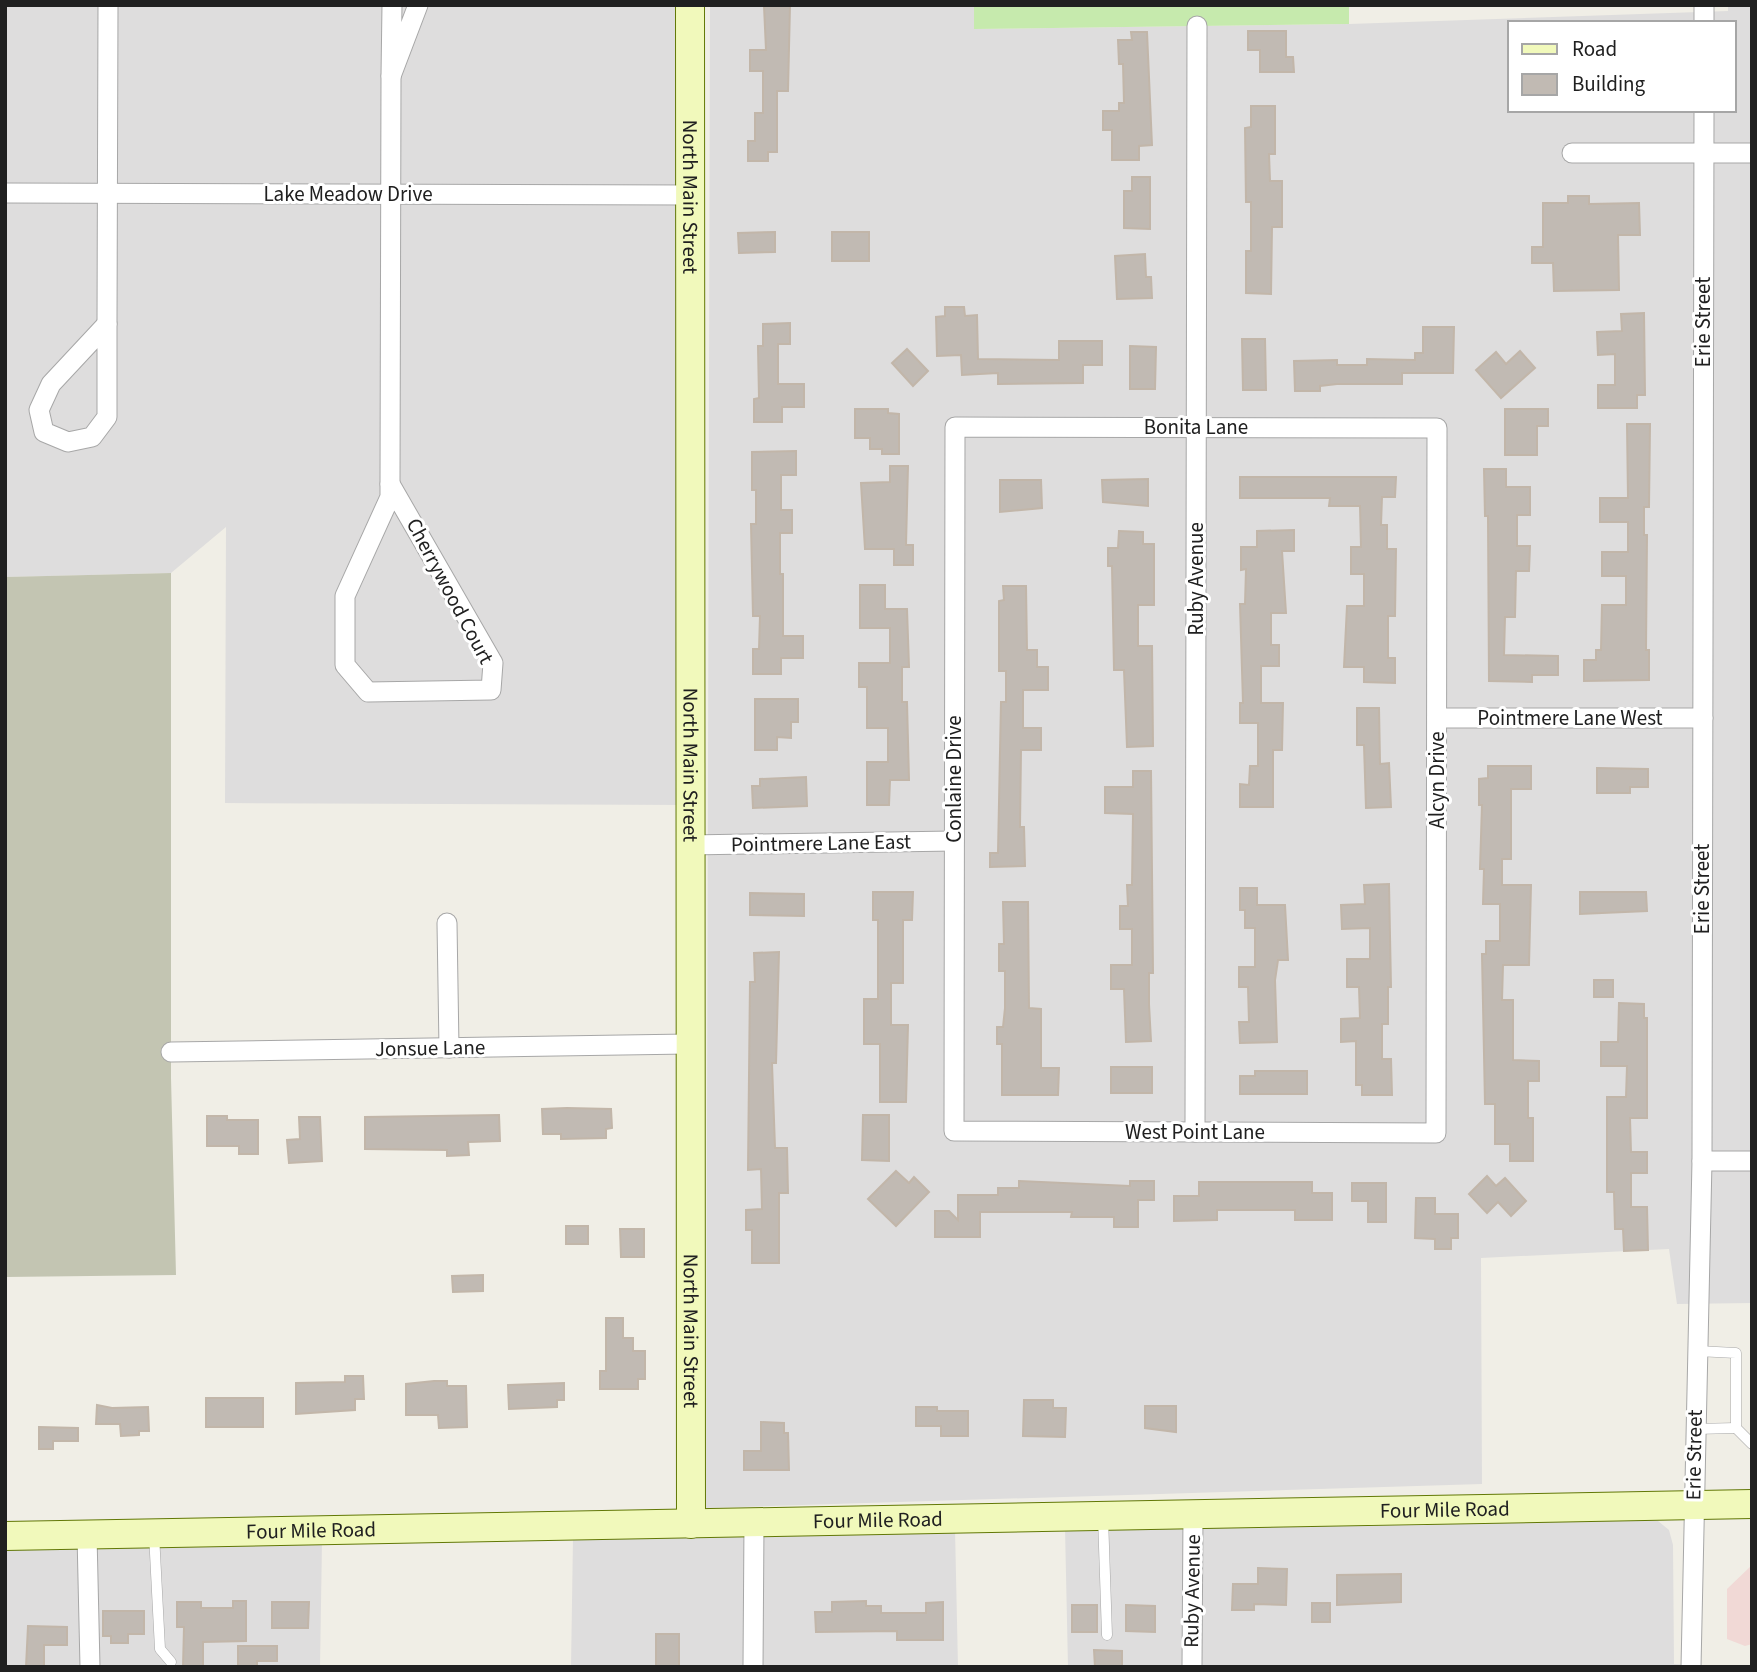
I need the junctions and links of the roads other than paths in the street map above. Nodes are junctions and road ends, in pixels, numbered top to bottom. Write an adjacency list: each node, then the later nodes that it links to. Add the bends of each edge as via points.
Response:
1 (108, 5): 12 (street)
2 (392, 5): 6 (street, Cherrywood Court)
3 (418, 5): 6 (street)
4 (690, 5): 14 (main road, North Main Street)
5 (1197, 26): 17 (street, Ruby Avenue)
6 (391, 76): 13 (street, Cherrywood Court)
7 (1704, 112): 10 (street, Erie Street)
8 (1572, 153): 10 (street)
9 (1752, 153): 10 (street)
10 (1704, 154): 21 (street, Erie Street)
11 (5, 193): 12 (street, Lake Meadow Drive)
12 (108, 194): 13 (street, Lake Meadow Drive); 15 (street)
13 (391, 194): 14 (street, Lake Meadow Drive); 19 (street, Cherrywood Court)
14 (690, 195): 23 (main road, North Main Street)
15 (107, 324): 15 (street, via 51,384 39,410 44,432 68,442 92,437 107,417)
16 (955, 426): 17 (street, Bonita Lane); 22 (street, Conlaine Drive)
17 (1196, 427): 18 (street, Bonita Lane); 29 (street, Ruby Avenue)
18 (1437, 428): 20 (street, Alcyn Drive)
19 (390, 484): 19 (street, Cherrywood Court, via 390,497 345,596 345,665 368,692 491,690 494,663)
20 (1437, 718): 21 (street, Pointmere Lane West); 30 (street, Alcyn Drive)
21 (1703, 718): 31 (street, Erie Street)
22 (954, 841): 23 (street, Pointmere Lane East); 28 (street, Conlaine Drive)
23 (689, 845): 25 (main road, North Main Street)
24 (447, 923): 26 (street)
25 (688, 1044): 26 (street, Jonsue Lane); 42 (main road, North Main Street)
26 (449, 1048): 27 (street, Jonsue Lane)
27 (171, 1052)
28 (954, 1131): 29 (street, West Point Lane)
29 (1195, 1132): 30 (street, West Point Lane)
30 (1436, 1133)
31 (1702, 1161): 32 (street); 33 (street, Erie Street)
32 (1752, 1161)
33 (1697, 1351): 34 (lane, via 1736,1353); 35 (street, Erie Street)
34 (1736, 1428): 35 (lane); 36 (lane)
35 (1695, 1429): 38 (street, Erie Street)
36 (1752, 1444)
37 (1752, 1504): 38 (main road, Four Mile Road)
38 (1693, 1505): 39 (main road, Four Mile Road); 51 (street, Erie Street)
39 (1193, 1515): 40 (main road, Four Mile Road); 50 (street, Ruby Avenue)
40 (1103, 1517): 41 (main road, Four Mile Road); 46 (lane)
41 (754, 1523): 42 (main road, Four Mile Road); 49 (street)
42 (691, 1524): 43 (main road, Four Mile Road)
43 (153, 1534): 44 (main road, Four Mile Road); 47 (lane, via 160,1650)
44 (87, 1535): 45 (main road, Four Mile Road); 48 (street)
45 (5, 1536)
46 (1107, 1635)
47 (171, 1662)
48 (90, 1667)
49 (752, 1667)
50 (1192, 1667)
51 (1691, 1667)

